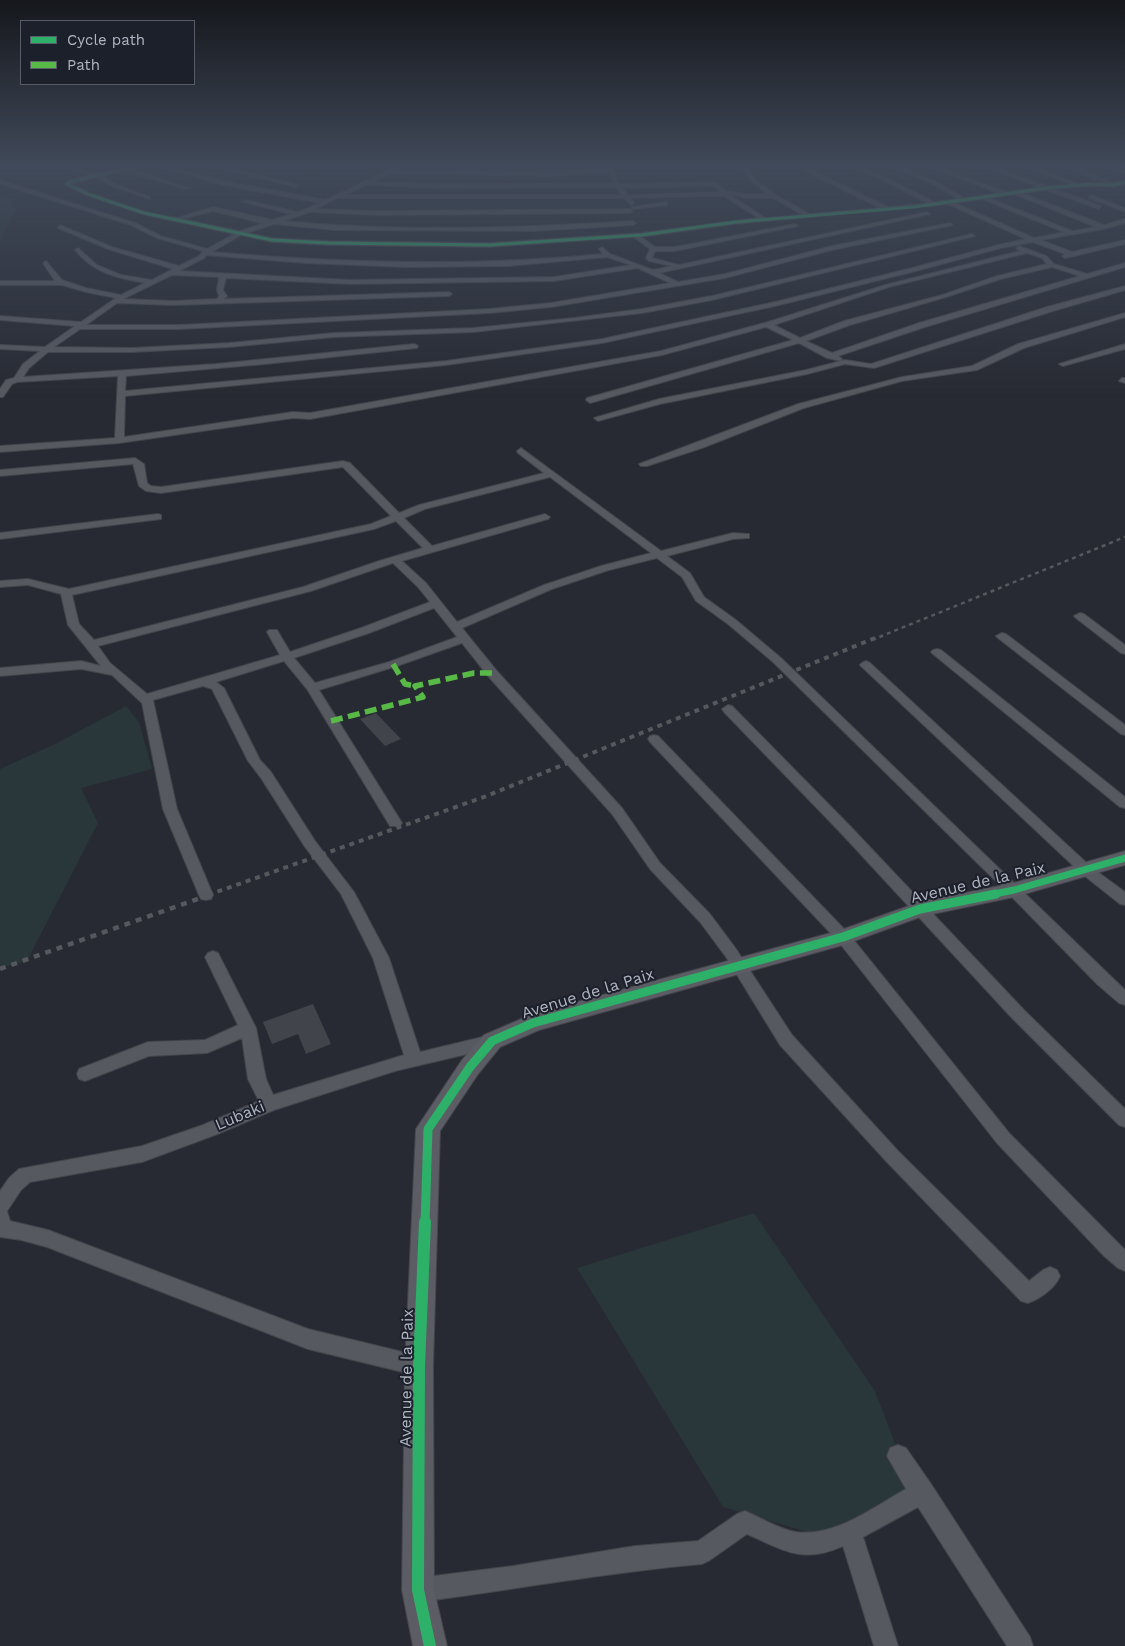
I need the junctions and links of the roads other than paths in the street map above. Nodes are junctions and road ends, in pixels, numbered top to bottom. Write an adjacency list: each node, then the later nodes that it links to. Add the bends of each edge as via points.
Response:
1 (96, 243): 29 (street)
2 (178, 243): 21 (street)
3 (223, 243): 21 (street)
4 (325, 243): 5 (street)
5 (524, 243)
6 (595, 243): 23 (street)
7 (646, 243): 18 (street)
8 (707, 243): 18 (street)
9 (790, 243): 28 (street)
10 (859, 243): 35 (street)
11 (933, 243): 42 (street)
12 (991, 243): 17 (street)
13 (1024, 243): 16 (street)
14 (1041, 243): 22 (street)
15 (1121, 243): 22 (street)
16 (1010, 245): 17 (street); 20 (street)
17 (1000, 246): 44 (street, via 914,270)
18 (653, 249): 28 (street, via 651,260)
19 (78, 250): 33 (street, via 90,264 102,271)
20 (1027, 251): 25 (street); 47 (street, via 887,286)
21 (207, 252): 23 (street, via 280,260 432,264 544,262); 29 (street)
22 (1072, 254): 25 (street)
23 (608, 255): 27 (street)
24 (46, 263): 36 (street, via 54,276)
25 (1050, 263): 32 (street); 49 (street, via 870,316)
26 (1125, 265): 32 (street)
27 (639, 266): 30 (street); 31 (street, via 554,279 350,282)
28 (686, 266): 30 (street)
29 (177, 271): 31 (street); 33 (street)
30 (654, 272): 35 (street)
31 (223, 276): 43 (street)
32 (1086, 276): 54 (street)
33 (154, 282): 41 (street)
34 (0, 283): 36 (street)
35 (678, 285): 42 (street); 48 (street, via 565,304 496,310 180,327)
36 (73, 286): 41 (street)
37 (1125, 288): 38 (street)
38 (1110, 293): 40 (street); 55 (street, via 872,366)
39 (449, 294): 43 (street)
40 (1125, 297)
41 (119, 299): 43 (street, via 160,304); 48 (street)
42 (710, 299): 44 (street); 53 (street, via 632,313 491,329 334,335 132,350)
43 (220, 302)
44 (738, 311): 47 (street); 59 (street, via 602,341 446,363)
45 (1125, 315): 66 (street, via 1021,346 974,368 902,379 801,406)
46 (0, 318): 48 (street)
47 (768, 325): 49 (street); 63 (street, via 662,353 546,375 310,416 293,415)
48 (81, 326): 53 (street)
49 (798, 341): 54 (street); 61 (street)
50 (414, 346): 57 (street)
51 (1125, 346): 56 (street)
52 (0, 347): 53 (street)
53 (47, 349): 58 (street)
54 (830, 356): 55 (street)
55 (845, 362): 62 (street)
56 (1063, 364)
57 (122, 374): 58 (street); 59 (street)
58 (9, 382): 60 (street)
59 (121, 394): 63 (street)
60 (0, 395)
61 (590, 400)
62 (598, 418)
63 (119, 440): 64 (street)
64 (0, 449)
65 (521, 451): 68 (street)
66 (644, 464)
67 (0, 473): 70 (street, via 135,461 139,464 142,484 149,489 161,490 343,464)
68 (550, 474): 70 (street); 75 (street)
69 (158, 517): 72 (street)
70 (398, 517): 74 (street); 78 (street, via 320,539)
71 (544, 517): 74 (street)
72 (0, 536)
73 (745, 536): 75 (street, via 733,536)
74 (429, 549): 76 (street)
75 (658, 555): 82 (street, via 548,587); 101 (street, via 686,575 700,599 777,660)
76 (395, 560): 79 (street, via 414,576); 84 (street, via 307,589)
77 (0, 584): 78 (street, via 28,582)
78 (67, 593): 84 (street, via 74,625)
79 (436, 603): 82 (street); 87 (street, via 386,624)
80 (1080, 616): 85 (street)
81 (273, 632): 87 (street)
82 (460, 632): 92 (street, via 393,664); 107 (street, via 492,673 617,811 655,866 705,918)
83 (1002, 636): 95 (street)
84 (91, 644): 90 (street)
85 (1125, 651)
86 (937, 652): 97 (street)
87 (287, 656): 91 (street); 92 (street)
88 (866, 665): 100 (street)
89 (0, 672): 90 (street, via 81,665)
90 (113, 672): 93 (street)
91 (203, 682): 93 (street); 111 (street, via 218,688 254,761 347,892 381,958)
92 (312, 688): 98 (street)
93 (145, 698): 102 (street, via 170,808)
94 (728, 709): 104 (street)
95 (1125, 730)
96 (654, 739): 105 (street)
97 (1125, 804)
98 (395, 823)
99 (1125, 858): 100 (street, Avenue de la Paix)
100 (1086, 870): 101 (street, Avenue de la Paix); 103 (street)
101 (1014, 890): 104 (street, Avenue de la Paix); 108 (street)
102 (206, 895)
103 (1125, 900)
104 (920, 910): 105 (street, Avenue de la Paix); 114 (street, via 1018,1014)
105 (843, 937): 107 (street, Avenue de la Paix); 117 (street, via 1003,1138)
106 (213, 957): 109 (street)
107 (738, 965): 110 (street, Avenue de la Paix, via 533,1023); 118 (street, via 786,1040 892,1156 1028,1294)
108 (1125, 999)
109 (248, 1028): 112 (street, via 207,1046 152,1048); 113 (street, via 257,1079)
110 (492, 1041): 111 (street, Lubaki); 119 (street, Avenue de la Paix, via 428,1129)
111 (414, 1059): 113 (street, Lubaki)
112 (85, 1074)
113 (269, 1104): 115 (street, Lubaki, via 142,1154 25,1175)
114 (1125, 1120)
115 (0, 1206)
116 (0, 1217): 119 (street, via 2,1229 48,1239 308,1339)
117 (1125, 1262)
118 (1050, 1276)
119 (419, 1366): 123 (street, Avenue de la Paix)
120 (898, 1456): 121 (street)
121 (923, 1492): 122 (street); 126 (street)
122 (850, 1532): 123 (street, via 824,1543 794,1543 745,1522 702,1552 635,1558); 125 (street)
123 (418, 1590): 124 (street, Avenue de la Paix)
124 (430, 1646)
125 (886, 1646)
126 (1022, 1646)

